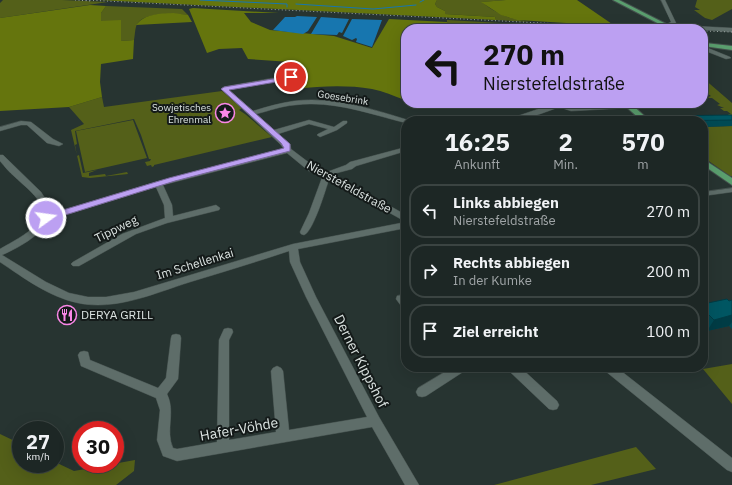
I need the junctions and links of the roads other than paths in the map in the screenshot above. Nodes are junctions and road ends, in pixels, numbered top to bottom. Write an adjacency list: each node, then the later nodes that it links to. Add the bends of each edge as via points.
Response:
1 (615, 0): 3 (main road)
2 (663, 0): 4 (street)
3 (664, 24)
4 (673, 24)
5 (708, 28): 6 (street)
6 (732, 30)
7 (708, 46): 9 (main road)
8 (708, 48): 10 (street)
9 (732, 48)
10 (728, 58)
11 (291, 77): 14 (street, Nierstefeldstraße, via 224,89)
12 (549, 108): 15 (street)
13 (631, 108): 16 (main road)
14 (253, 113): 17 (street, Goesebrink, via 288,104 315,102 358,108); 21 (street, Nierstefeldstraße)
15 (524, 116)
16 (640, 116)
17 (401, 120)
18 (345, 122): 20 (street)
19 (0, 129): 23 (street, via 29,123 50,142)
20 (336, 129): 21 (street, via 309,122); 22 (street)
21 (273, 133): 24 (street, Nierstefeldstraße)
22 (320, 135)
23 (59, 144)
24 (288, 150): 28 (street, Nierstefeldstraße, via 313,170); 30 (street)
25 (401, 150): 28 (street)
26 (0, 157): 35 (street, via 43,201)
27 (708, 165): 29 (main road)
28 (328, 174): 34 (street, Nierstefeldstraße); 38 (street, via 315,220)
29 (732, 182)
30 (159, 184): 35 (street); 36 (street, via 168,205)
31 (732, 190): 32 (street)
32 (708, 193)
33 (216, 208): 36 (street, Tippweg)
34 (401, 216)
35 (46, 218): 40 (street, via 36,230)
36 (169, 221): 42 (street, Tippweg, via 128,235)
37 (401, 226): 39 (street, Im Schellenkai)
38 (304, 232)
39 (293, 247): 41 (street, Im Schellenkai, via 111,301 72,298); 53 (street, Derner Kippshof, via 295,262 311,297)
40 (0, 253)
41 (0, 258)
42 (76, 264)
43 (228, 332): 55 (street, via 224,340)
44 (176, 338): 51 (street, via 172,378)
45 (84, 355): 51 (street, via 85,363)
46 (277, 371): 54 (street)
47 (454, 372): 50 (street)
48 (517, 372): 52 (street)
49 (614, 372): 56 (street)
50 (422, 392)
51 (160, 394): 55 (street, Hafer-Vöhde, via 165,400 166,407 163,442 168,452 177,455)
52 (553, 405)
53 (375, 421): 54 (street, Hafer-Vöhde); 57 (street, Derner Kippshof)
54 (283, 437): 55 (street, Hafer-Vöhde)
55 (223, 447)
56 (732, 466)
57 (412, 485)

